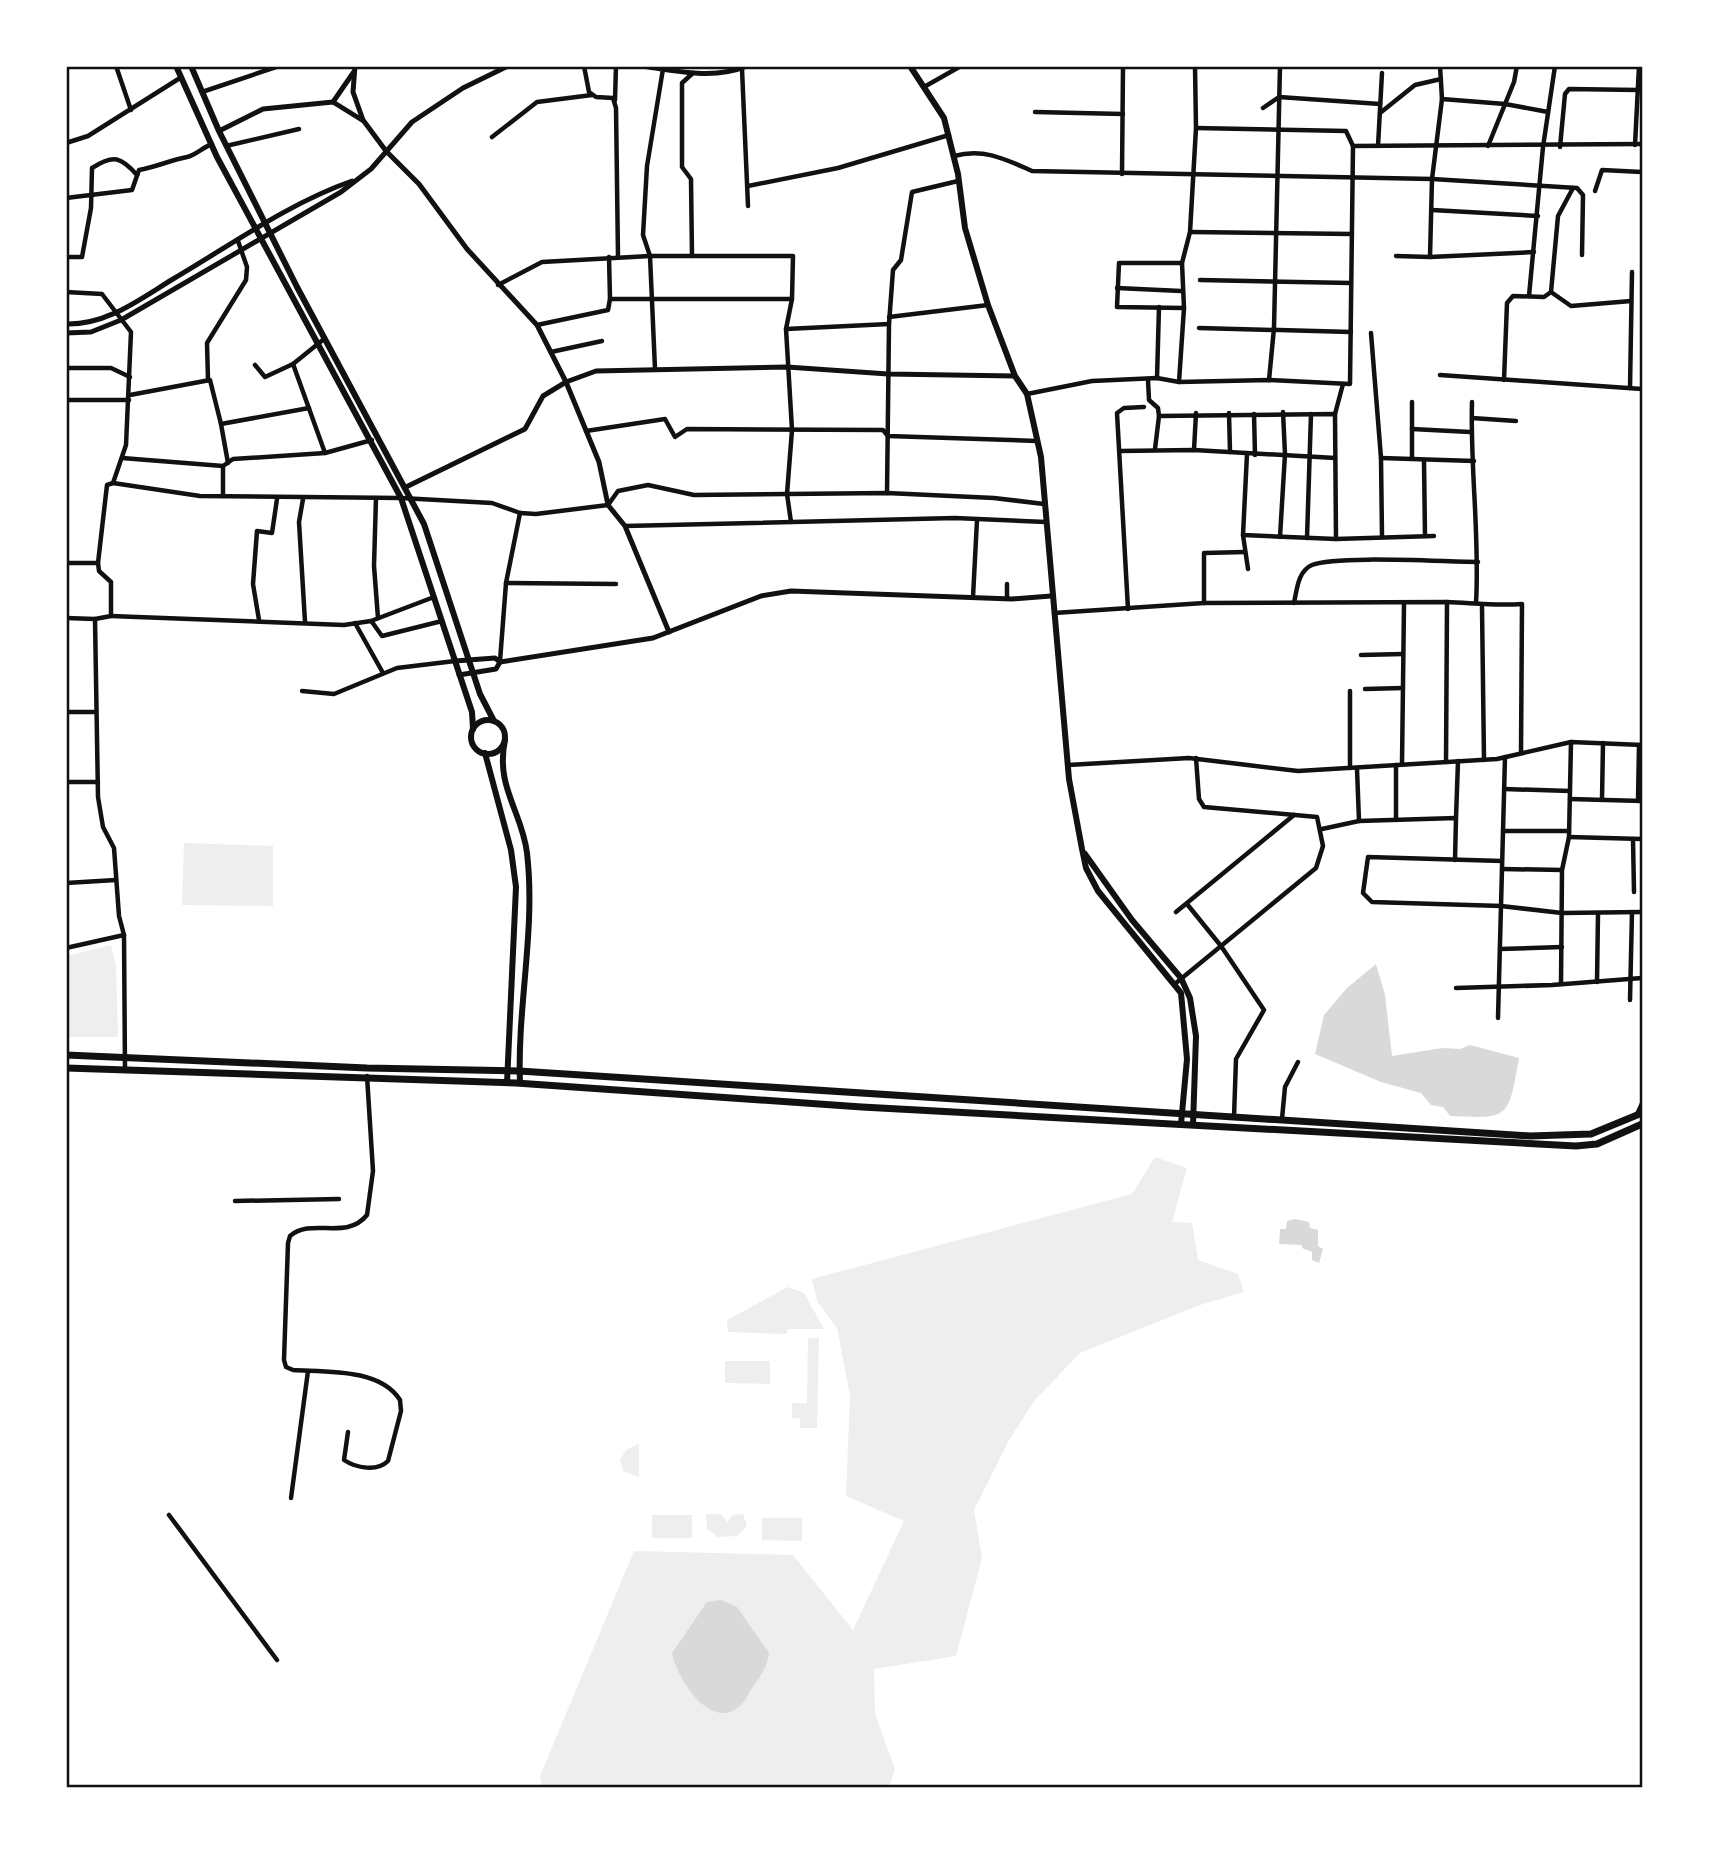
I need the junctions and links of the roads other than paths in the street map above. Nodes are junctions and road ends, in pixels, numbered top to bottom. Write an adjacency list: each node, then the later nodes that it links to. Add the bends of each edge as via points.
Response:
1 (116, 66): 35 (street)
2 (189, 66): 20 (street); 26 (main road)
3 (279, 66): 26 (street)
4 (508, 66): 59 (street, via 463,88 412,122)
5 (584, 66): 27 (street)
6 (616, 66): 30 (street)
7 (642, 66): 19 (street)
8 (910, 66): 24 (main road)
9 (961, 66): 24 (street)
10 (1123, 66): 39 (street)
11 (1195, 66): 41 (street)
12 (1280, 66): 28 (street)
13 (1440, 66): 23 (street)
14 (1517, 66): 33 (street)
15 (1555, 66): 37 (street)
16 (1639, 66): 25 (street)
17 (744, 68): 21 (street, via 731,73); 72 (street)
18 (354, 69): 31 (street); 40 (street, via 353,92)
19 (663, 69): 21 (street); 91 (street, via 647,166 643,235)
20 (178, 72): 35 (street); 45 (main road)
21 (693, 73): 92 (street, via 682,83 682,167 691,179)
22 (1382, 73): 32 (street)
23 (1441, 79): 29 (street); 38 (street, via 1415,85)
24 (924, 87): 46 (main road, via 944,118)
25 (1638, 90): 51 (street); 58 (street, via 1569,89)
26 (202, 92): 42 (main road)
27 (592, 95): 30 (street); 47 (street, via 537,102)
28 (1280, 97): 32 (street); 34 (street); 44 (street)
29 (1442, 99): 33 (street); 55 (street)
30 (615, 101): 96 (street)
31 (333, 102): 40 (street); 42 (street, via 263,109)
32 (1380, 104): 38 (street)
33 (1505, 104): 37 (street); 56 (street)
34 (1263, 108)
35 (131, 110): 48 (street, via 88,136)
36 (1035, 112): 39 (street)
37 (1548, 112): 57 (street)
38 (1380, 113): 54 (street)
39 (1123, 114): 63 (street)
40 (363, 120): 59 (street)
41 (1196, 128): 44 (street); 64 (street)
42 (218, 129): 45 (main road); 52 (main road)
43 (299, 129): 52 (street)
44 (1279, 129): 53 (street, via 1346,131); 66 (street)
45 (204, 130): 49 (main road)
46 (948, 135): 61 (main road); 72 (street, via 838,168)
47 (492, 137)
48 (66, 143)
49 (212, 144): 60 (main road); 65 (street, via 189,157 178,156 139,170)
50 (1643, 144): 51 (street)
51 (1635, 145): 58 (street)
52 (226, 146): 60 (main road); 80 (main road)
53 (1353, 146): 54 (street); 67 (street)
54 (1378, 146): 55 (street)
55 (1434, 146): 56 (street); 68 (street)
56 (1488, 146): 57 (street)
57 (1543, 147): 58 (street); 71 (street)
58 (1560, 147)
59 (386, 151): 69 (street); 103 (street, via 419,184)
60 (215, 152): 81 (main road)
61 (954, 156): 63 (street, via 972,151 1032,171); 70 (main road)
62 (1643, 172): 74 (street, via 1602,170)
63 (1122, 174): 64 (street)
64 (1192, 174): 66 (street); 83 (street)
65 (137, 175): 75 (street, via 132,190); 75 (street, via 122,158 104,160 92,168)
66 (1279, 177): 67 (street); 84 (street)
67 (1353, 177): 68 (street); 85 (street)
68 (1432, 179): 71 (street); 78 (street)
69 (355, 180): 80 (street); 82 (street)
70 (958, 181): 113 (main road, via 965,228); 117 (street, via 912,192 901,260 893,270)
71 (1539, 183): 73 (street); 79 (street)
72 (748, 186): 77 (street)
73 (1574, 188): 90 (street, via 1583,195); 107 (street, via 1558,216)
74 (1595, 191)
75 (91, 193): 76 (street); 94 (street, via 82,257)
76 (66, 198)
77 (748, 206)
78 (1432, 210): 79 (street); 97 (street)
79 (1538, 216): 89 (street)
80 (265, 223): 81 (street); 82 (main road)
81 (255, 230): 86 (main road); 87 (street)
82 (270, 232): 86 (street); 128 (main road)
83 (1190, 232): 84 (street); 98 (street)
84 (1277, 232): 85 (street); 100 (street)
85 (1352, 234): 102 (street)
86 (260, 238): 88 (street); 128 (main road)
87 (238, 241): 88 (street); 116 (street)
88 (241, 249): 118 (street); 141 (street, via 246,280 208,343)
89 (1534, 251): 97 (street); 108 (street)
90 (1582, 255)
91 (650, 256): 92 (street); 96 (street); 111 (street)
92 (692, 256): 110 (street, via 793,256)
93 (1396, 256): 97 (street)
94 (66, 257)
95 (608, 257): 96 (street); 103 (street, via 542,262); 109 (street)
96 (618, 257)
97 (1430, 257)
98 (1182, 264): 104 (street, via 1119,263); 105 (street)
99 (1632, 272): 112 (street)
100 (1276, 279): 101 (street); 102 (street); 123 (street)
101 (1200, 280)
102 (1351, 284): 125 (street)
103 (498, 285): 121 (street)
104 (1117, 288): 105 (street); 114 (street, via 1117,307)
105 (1181, 291): 115 (street)
106 (66, 292): 116 (street, via 102,294)
107 (1551, 292): 108 (street, via 1544,297); 112 (street, via 1571,306)
108 (1530, 296): 144 (street, via 1513,296 1507,303)
109 (610, 299): 111 (street); 121 (street, via 608,310)
110 (792, 299): 111 (street); 124 (street)
111 (652, 300): 135 (street)
112 (1631, 302): 148 (street)
113 (988, 305): 117 (street); 138 (main road)
114 (1159, 307): 115 (street); 140 (street)
115 (1184, 308): 146 (street)
116 (116, 312): 118 (street); 119 (street, via 89,323)
117 (889, 317): 120 (street)
118 (121, 320): 126 (street, via 91,332); 139 (street, via 131,332)
119 (66, 324)
120 (889, 324): 124 (street); 136 (street)
121 (537, 325): 130 (street)
122 (1199, 328): 123 (street)
123 (1274, 328): 125 (street); 143 (street)
124 (786, 329): 133 (street)
125 (1351, 332): 147 (street, via 1350,384)
126 (66, 333)
127 (1371, 333): 187 (street)
128 (321, 341): 131 (street); 172 (main road); 173 (main road)
129 (602, 341): 130 (street)
130 (551, 352): 145 (street)
131 (293, 364): 132 (street, via 265,377); 156 (street)
132 (255, 365)
133 (788, 367): 135 (street); 136 (street); 168 (street)
134 (66, 368): 139 (street, via 111,368)
135 (654, 369): 145 (street, via 596,371)
136 (888, 374): 138 (street); 171 (street)
137 (1440, 375): 144 (street)
138 (1016, 376): 150 (main road)
139 (130, 377): 151 (street)
140 (1157, 378): 142 (street); 146 (street)
141 (208, 380): 151 (street); 166 (street)
142 (1148, 380): 150 (street, via 1092,381); 163 (street, via 1150,403 1158,408)
143 (1269, 380): 146 (street); 147 (street)
144 (1504, 380): 148 (street)
145 (566, 382): 169 (street); 192 (street, via 543,396 525,429)
146 (1180, 382)
147 (1343, 384): 162 (street)
148 (1630, 388): 149 (street)
149 (1643, 389)
150 (1027, 394): 174 (main road)
151 (130, 397): 152 (street); 185 (street)
152 (66, 400)
153 (1412, 402): 167 (street)
154 (1472, 402): 164 (street)
155 (1144, 407): 177 (street, via 1117,413)
156 (309, 408): 166 (street); 179 (street)
157 (1283, 412): 160 (street); 161 (street); 181 (street)
158 (1196, 413): 159 (street); 163 (street); 176 (street)
159 (1229, 413): 160 (street); 178 (street)
160 (1254, 414): 182 (street)
161 (1311, 414): 162 (street); 183 (street)
162 (1335, 414): 186 (street)
163 (1159, 416): 175 (street)
164 (1472, 418): 165 (street); 170 (street)
165 (1516, 421)
166 (222, 424): 190 (street)
167 (1412, 429): 170 (street); 184 (street)
168 (792, 430): 169 (street, via 687,429 675,436 666,419); 171 (street, via 883,430); 194 (street)
169 (586, 431): 202 (street, via 599,462)
170 (1471, 432): 189 (street)
171 (888, 436): 174 (street); 193 (street)
172 (377, 437): 173 (street); 192 (main road)
173 (369, 441): 179 (street); 197 (main road)
174 (1038, 441): 201 (main road)
175 (1155, 449): 176 (street); 177 (street)
176 (1194, 450): 178 (street)
177 (1119, 451): 233 (street)
178 (1230, 452): 180 (street)
179 (325, 453): 190 (street)
180 (1247, 454): 182 (street); 208 (street)
181 (1285, 454): 182 (street); 183 (street); 212 (street)
182 (1255, 455)
183 (1310, 456): 186 (street); 213 (street)
184 (1412, 457): 187 (street); 188 (street)
185 (122, 458): 190 (street); 191 (street)
186 (1335, 458): 214 (street)
187 (1381, 458): 209 (street)
188 (1424, 461): 189 (street); 210 (street)
189 (1474, 461): 216 (street)
190 (226, 464): 195 (street)
191 (113, 483): 195 (street); 218 (street, via 107,485)
192 (406, 487): 200 (main road)
193 (887, 493): 194 (street); 201 (street)
194 (787, 494): 202 (street, via 694,495 648,485 618,491); 205 (street)
195 (223, 496): 198 (street)
196 (376, 498): 197 (street); 199 (street); 237 (street)
197 (401, 498): 200 (street); 224 (main road)
198 (277, 499): 199 (street); 239 (street, via 272,533 257,531 253,584)
199 (303, 499): 242 (street, via 299,522)
200 (411, 499): 203 (street, via 492,503); 247 (main road, via 424,524)
201 (1044, 504): 206 (main road)
202 (608, 505): 203 (street); 207 (street)
203 (520, 513): 220 (street)
204 (977, 520): 205 (street); 206 (street); 225 (street)
205 (791, 522): 207 (street)
206 (1046, 522): 223 (main road)
207 (625, 526): 244 (street)
208 (1243, 535): 212 (street); 215 (street)
209 (1382, 536): 210 (street); 214 (street)
210 (1425, 536): 211 (street)
211 (1434, 536)
212 (1280, 537): 213 (street)
213 (1307, 538): 214 (street)
214 (1336, 539)
215 (1245, 552): 219 (street); 228 (street, via 1205,553)
216 (1479, 562): 229 (street, via 1311,566 1301,575); 230 (street)
217 (66, 563): 218 (street)
218 (98, 563): 235 (street, via 112,586)
219 (1248, 569)
220 (506, 583): 221 (street); 249 (street)
221 (617, 584)
222 (1007, 584): 226 (street)
223 (1051, 596): 226 (street); 234 (main road)
224 (435, 597): 237 (street); 241 (main road)
225 (973, 597): 226 (street); 244 (street, via 791,591 761,596)
226 (1007, 598)
227 (1447, 602): 230 (street); 231 (street); 271 (street)
228 (1205, 603): 229 (street); 233 (street)
229 (1294, 603): 231 (street)
230 (1476, 603): 232 (street)
231 (1404, 604): 245 (street)
232 (1482, 607): 266 (street, via 1522,604); 269 (street)
233 (1128, 609): 234 (street)
234 (1053, 613): 273 (main road)
235 (111, 616): 238 (street); 239 (street)
236 (66, 618): 238 (street)
237 (378, 618): 240 (street)
238 (95, 619): 258 (street)
239 (259, 620): 242 (street)
240 (371, 621): 241 (street, via 382,636); 243 (street)
241 (442, 621): 248 (main road)
242 (305, 622): 243 (street)
243 (355, 623): 250 (street)
244 (669, 632): 249 (street)
245 (1403, 654): 246 (street); 253 (street)
246 (1361, 655)
247 (468, 660): 248 (street); 249 (street, via 495,658); 251 (main road)
248 (455, 661): 250 (street); 252 (main road)
249 (500, 663): 251 (street, via 496,669)
250 (383, 673): 255 (street, via 334,694)
251 (472, 673): 252 (street); 259 (main road)
252 (459, 675): 260 (main road)
253 (1403, 688): 254 (street); 272 (street)
254 (1365, 689)
255 (302, 691)
256 (1350, 691): 274 (street)
257 (66, 712): 258 (street)
258 (94, 712): 277 (street)
259 (494, 721): 260 (main road, via 484,720); 261 (main road, via 504,731)
260 (473, 729): 265 (main road, via 473,744)
261 (505, 740): 265 (main road, via 495,752); 327 (main road, via 502,779 527,851 529,899)
262 (1571, 742): 263 (street); 266 (street); 279 (street)
263 (1603, 743): 264 (street); 281 (street)
264 (1641, 745): 282 (street)
265 (485, 753): 326 (main road, via 516,887)
266 (1521, 753): 267 (street)
267 (1505, 757): 269 (street); 278 (street)
268 (1196, 758): 273 (street); 274 (street, via 1297,771); 283 (street, via 1199,799 1204,807)
269 (1484, 760): 270 (street)
270 (1458, 761): 271 (street); 284 (street)
271 (1446, 762): 272 (street)
272 (1399, 764): 275 (street); 285 (street)
273 (1068, 765): 313 (main road, via 1086,868 1098,891)
274 (1350, 768): 275 (street)
275 (1357, 769): 286 (street)
276 (66, 782): 277 (street)
277 (98, 782): 296 (street, via 103,827 114,848)
278 (1504, 789): 279 (street); 288 (street)
279 (1570, 791): 280 (street)
280 (1570, 799): 281 (street); 289 (street)
281 (1602, 800): 282 (street)
282 (1640, 801)
283 (1294, 814): 287 (street, via 1317,817); 299 (street)
284 (1456, 818): 285 (street); 292 (street)
285 (1396, 820): 286 (street)
286 (1359, 821): 287 (street)
287 (1322, 829): 307 (street, via 1323,846 1316,868)
288 (1503, 831): 289 (street); 293 (street)
289 (1569, 834): 290 (street); 295 (street)
290 (1633, 839): 291 (street); 298 (street)
291 (1643, 839)
292 (1455, 860): 293 (street); 300 (street, via 1368,857 1363,893 1373,902)
293 (1502, 862): 294 (street)
294 (1502, 869): 295 (street); 300 (street)
295 (1562, 870): 304 (street)
296 (116, 880): 297 (street); 306 (street)
297 (66, 883)
298 (1634, 892)
299 (1187, 904): 301 (street); 307 (street)
300 (1501, 906): 304 (street); 310 (street)
301 (1176, 912)
302 (1632, 912): 303 (street); 305 (street); 311 (street)
303 (1643, 912)
304 (1562, 913): 305 (street); 308 (street)
305 (1598, 913): 314 (street)
306 (124, 936): 309 (street); 321 (street)
307 (1221, 946): 313 (street); 335 (street, via 1264,1010 1236,1059)
308 (1562, 947): 310 (street); 315 (street)
309 (66, 948)
310 (1500, 949): 316 (street)
311 (1631, 977): 312 (street); 314 (street); 318 (street)
312 (1643, 978)
313 (1179, 981): 332 (main road, via 1186,1018); 334 (main road, via 1193,1011 1196,1036)
314 (1597, 982): 315 (street)
315 (1561, 984): 316 (street)
316 (1499, 987): 317 (street); 319 (street)
317 (1456, 988)
318 (1630, 1000)
319 (1498, 1018)
320 (66, 1055): 321 (highway)
321 (127, 1058): 324 (highway); 325 (street)
322 (1298, 1062): 336 (street, via 1285,1087)
323 (66, 1068): 325 (highway)
324 (367, 1068): 326 (highway); 328 (street)
325 (125, 1070): 328 (highway)
326 (508, 1070): 327 (highway); 329 (main road)
327 (519, 1070): 330 (main road); 332 (highway)
328 (368, 1080): 329 (highway); 342 (street, via 373,1171 367,1215 352,1228 295,1232 288,1243 284,1360 286,1367)
329 (507, 1083): 330 (highway)
330 (520, 1083): 337 (highway)
331 (1643, 1104): 333 (street)
332 (1183, 1114): 334 (highway); 337 (main road)
333 (1640, 1114): 336 (highway, via 1584,1136)
334 (1194, 1115): 335 (highway); 338 (main road)
335 (1234, 1117): 336 (highway)
336 (1282, 1120)
337 (1181, 1124): 338 (highway)
338 (1193, 1125): 339 (highway, via 1585,1146)
339 (1642, 1125)
340 (339, 1199): 341 (street)
341 (235, 1201)
342 (308, 1371): 343 (street, via 345,1371 396,1394 401,1411 383,1465 372,1468 344,1460); 344 (street)
343 (348, 1432)
344 (291, 1498)
345 (169, 1516): 346 (street)
346 (277, 1660)

